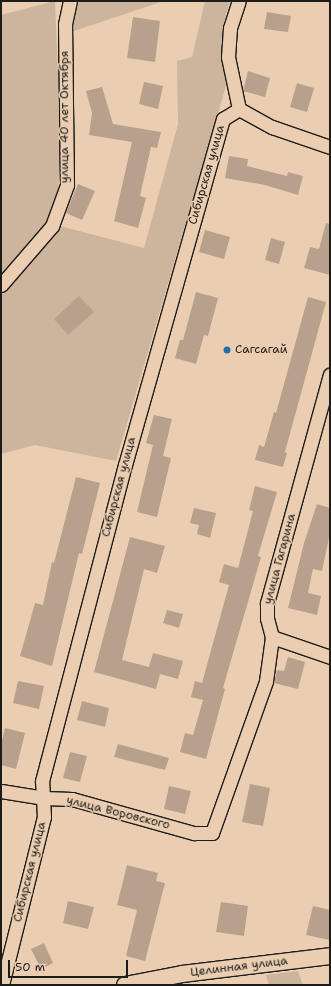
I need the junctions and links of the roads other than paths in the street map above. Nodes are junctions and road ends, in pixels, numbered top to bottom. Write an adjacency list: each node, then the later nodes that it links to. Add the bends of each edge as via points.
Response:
1 (70, 1): 5 (street, улица 40 лет Октября, via 65,24 67,184 52,226)
2 (240, 1): 3 (street, via 230,28 228,57)
3 (239, 109): 4 (street, via 272,127); 10 (street, Сибирская улица, via 223,119 125,465 42,781)
4 (330, 147)
5 (1, 285)
6 (330, 375): 7 (street, улица Гагарина, via 267,603 267,618)
7 (272, 637): 8 (street); 11 (street, улица Гагарина, via 266,681)
8 (330, 657)
9 (1, 791): 10 (street, улица Воровского)
10 (44, 798): 11 (street, улица Воровского, via 72,799 194,833); 13 (street, Сибирская улица, via 44,817)
11 (212, 833)
12 (330, 956): 14 (street, Целинная улица, via 182,974)
13 (2, 985)
14 (125, 985)

